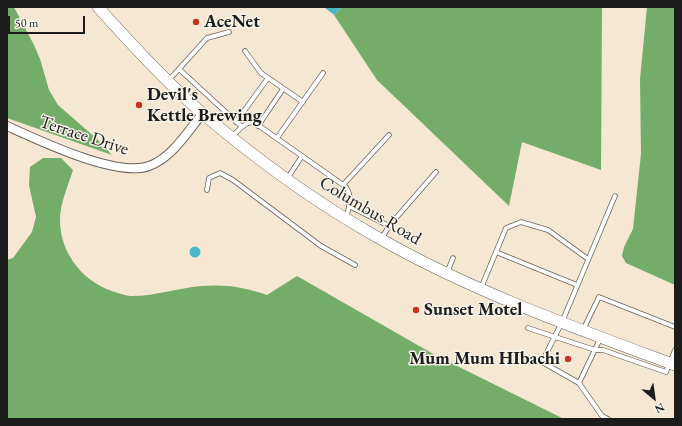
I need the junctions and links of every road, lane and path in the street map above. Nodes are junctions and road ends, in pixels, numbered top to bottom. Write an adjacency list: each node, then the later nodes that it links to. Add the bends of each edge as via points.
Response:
1 (98, 7): 7 (main road, Columbus Road)
2 (229, 32): 4 (lane, via 207,38)
3 (245, 52): 6 (lane)
4 (179, 69): 7 (lane); 11 (lane)
5 (323, 73): 9 (lane)
6 (268, 78): 8 (lane); 11 (lane)
7 (168, 81): 10 (main road, Columbus Road)
8 (283, 89): 9 (lane); 13 (lane)
9 (302, 102): 17 (lane)
10 (203, 113): 12 (street, Terrace Drive, via 170,152 149,166 138,169 97,161); 16 (main road, Columbus Road)
11 (236, 122): 14 (lane)
12 (7, 126)
13 (258, 126): 14 (lane, via 251,122); 17 (lane)
14 (242, 128): 16 (lane)
15 (389, 135): 21 (lane)
16 (232, 137): 20 (main road, Columbus Road)
17 (277, 138): 18 (lane)
18 (302, 156): 20 (lane); 21 (lane)
19 (436, 172): 26 (lane)
20 (287, 179): 25 (main road, Columbus Road)
21 (343, 185): 24 (lane, via 350,193)
22 (207, 190): 31 (lane, via 209,178 220,173 321,246)
23 (615, 196): 30 (lane)
24 (349, 206): 25 (lane); 26 (lane)
25 (346, 219): 27 (main road, Columbus Road)
26 (388, 226): 27 (lane)
27 (381, 240): 32 (main road, Columbus Road)
28 (496, 252): 30 (lane, via 506,228 521,222 548,230); 33 (lane); 34 (lane)
29 (453, 258): 32 (lane)
30 (588, 259): 33 (lane)
31 (356, 264)
32 (446, 273): 34 (main road, Columbus Road)
33 (577, 284): 35 (lane)
34 (481, 289): 35 (main road, Columbus Road)
35 (562, 322): 38 (main road, Columbus Road); 39 (lane)
36 (675, 327): 38 (lane, via 599,298)
37 (528, 328): 39 (lane)
38 (583, 330): 40 (main road, Columbus Road)
39 (554, 336): 41 (lane); 44 (lane, via 542,362)
40 (601, 337): 41 (lane); 43 (main road, Columbus Road)
41 (595, 350): 43 (lane, via 603,350 666,372); 44 (lane)
42 (675, 350): 43 (lane)
43 (673, 364)
44 (579, 383): 45 (lane, via 602,416)
45 (608, 419)

